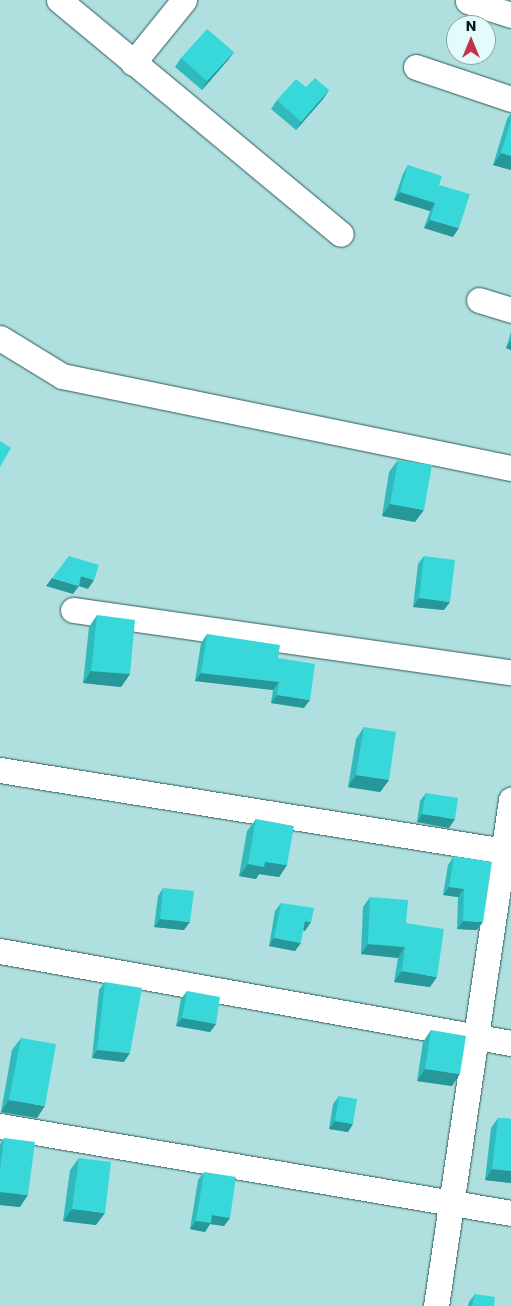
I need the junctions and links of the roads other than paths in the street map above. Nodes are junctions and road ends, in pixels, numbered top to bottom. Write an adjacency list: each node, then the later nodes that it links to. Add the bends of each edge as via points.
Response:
1 (59, 0): 5 (street)
2 (184, 0): 5 (street)
3 (468, 1): 4 (street)
4 (511, 15)
5 (133, 63): 8 (street)
6 (416, 67): 7 (street)
7 (511, 99)
8 (341, 234)
9 (480, 300): 10 (street)
10 (511, 310)
11 (0, 338): 12 (street, via 62,376)
12 (511, 468)
13 (73, 610): 14 (street)
14 (511, 672)
15 (0, 770): 17 (street)
16 (511, 800): 17 (street)
17 (507, 852): 19 (street)
18 (0, 951): 19 (street)
19 (476, 1038): 20 (street); 22 (street)
20 (511, 1043)
21 (0, 1126): 22 (street)
22 (450, 1203): 23 (street); 24 (street)
23 (511, 1213)
24 (436, 1306)

